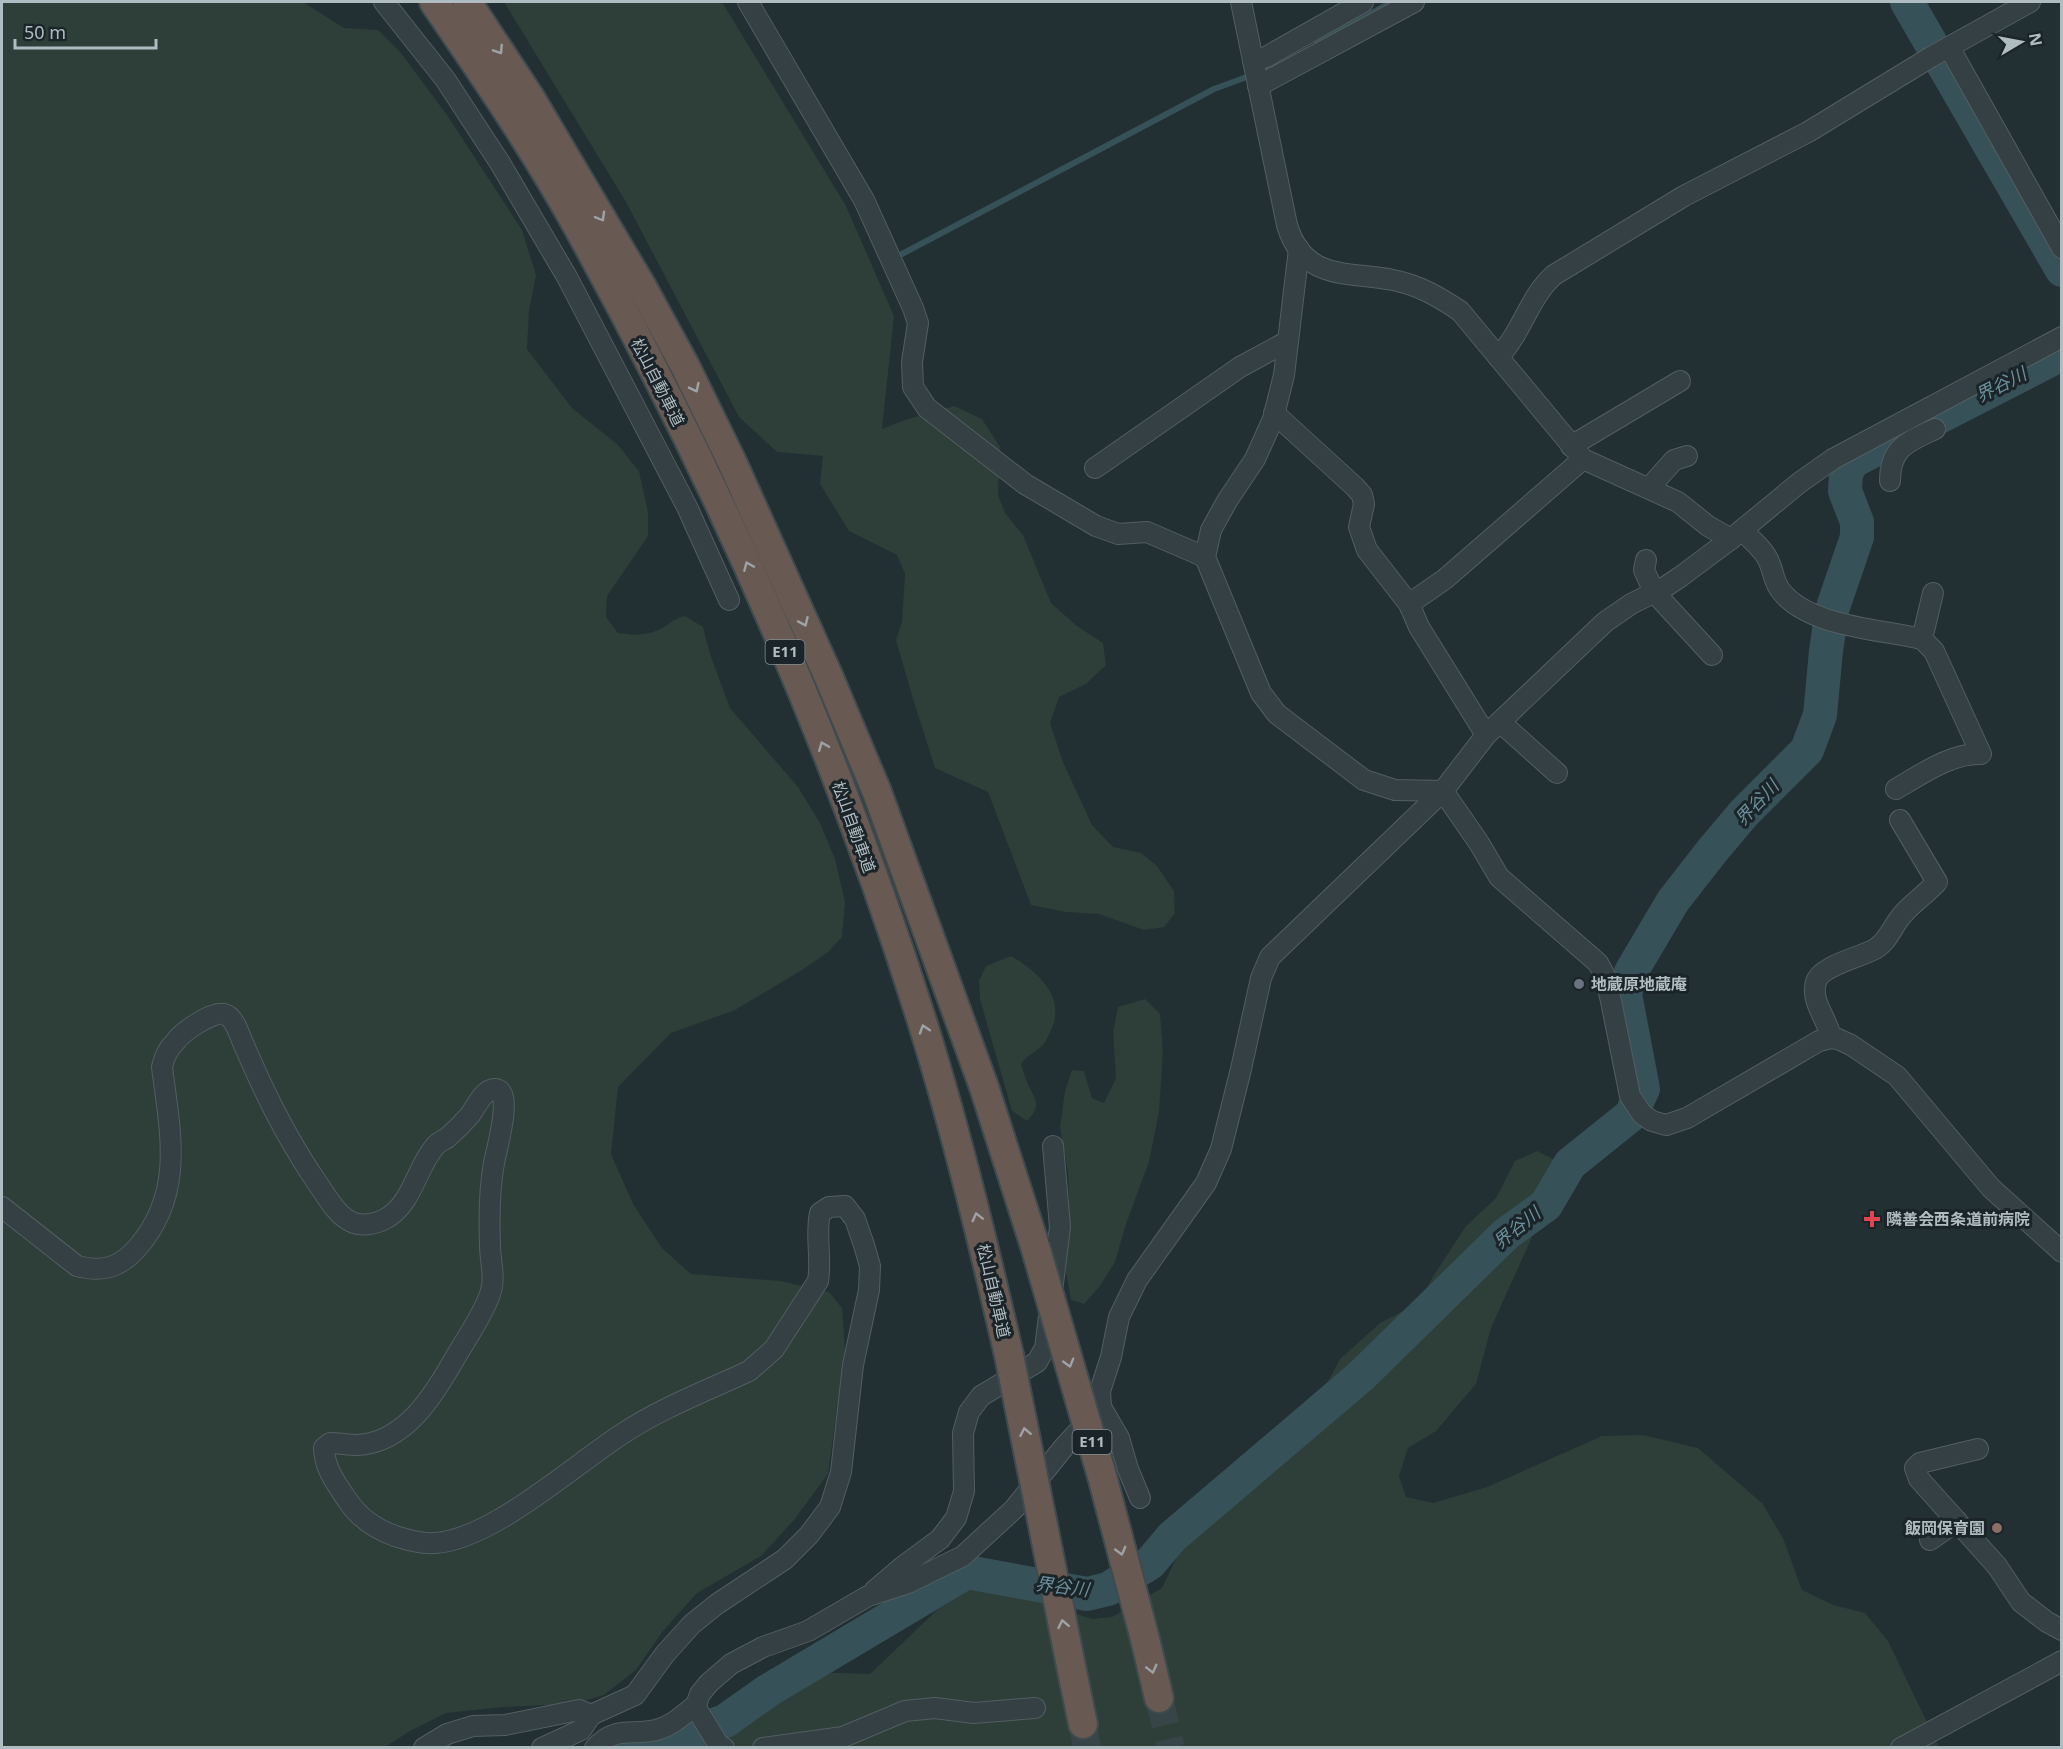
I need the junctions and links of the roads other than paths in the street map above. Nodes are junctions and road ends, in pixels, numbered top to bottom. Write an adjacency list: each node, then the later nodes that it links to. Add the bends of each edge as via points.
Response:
1 (384, 2): 30 (street, via 445,79 567,277 687,507)
2 (434, 2): 55 (highway, 松山自動車道 / E11, one-way to 2, bridge, via 1009,1355 959,1145 870,869 799,684 687,438 577,225 494,90)
3 (467, 2): 51 (highway, 松山自動車道 / E11, one-way to 51, bridge, via 529,96 685,366 827,673 877,792 984,1087 1035,1246 1102,1476)
4 (748, 2): 26 (street, via 864,200 913,308 918,323 913,387 927,408 1025,484 1096,526 1118,534 1148,532)
5 (1241, 2): 10 (street)
6 (1363, 2): 10 (street, via 1266,57)
7 (1414, 2): 10 (street)
8 (2030, 2): 9 (street)
9 (1941, 52): 11 (street); 15 (street, via 1808,132 1684,196 1554,275 1542,286 1509,346)
10 (1256, 74): 12 (street, via 1287,225)
11 (2061, 248)
12 (1299, 249): 14 (street); 15 (street, via 1312,261 1341,275 1393,280 1441,298 1460,312)
13 (2061, 337): 19 (street)
14 (1288, 341): 17 (street); 22 (street, via 1240,367)
15 (1498, 357): 20 (street)
16 (1680, 381): 20 (street)
17 (1274, 413): 26 (street, via 1255,459 1211,530); 31 (street, via 1362,495 1359,526 1366,550)
18 (1935, 429): 19 (street, via 1904,444)
19 (1891, 442): 23 (street); 25 (street, via 1825,465)
20 (1577, 453): 24 (street); 31 (street, via 1445,579)
21 (1687, 456): 24 (street, via 1674,460)
22 (1095, 468)
23 (1890, 481)
24 (1649, 488): 25 (street, via 1687,507 1708,526)
25 (1737, 535): 28 (street); 32 (street, via 1769,561 1780,590 1792,603 1831,621)
26 (1205, 557): 37 (street, via 1261,693 1277,714 1364,780 1395,790)
27 (1646, 560): 28 (street, via 1644,570)
28 (1654, 592): 33 (street); 34 (street, via 1605,622)
29 (1933, 593): 32 (street)
30 (729, 600)
31 (1409, 604): 34 (street, via 1419,627)
32 (1922, 639): 36 (street, via 1939,662 1981,754 1970,753 1938,765)
33 (1712, 655)
34 (1493, 728): 35 (street); 37 (street)
35 (1557, 773)
36 (1896, 789)
37 (1443, 791): 39 (street, via 1499,877 1598,963 1605,976 1630,1096 1652,1121 1666,1125 1688,1118 1819,1041); 43 (street, via 1269,957 1221,1149 1206,1183 1137,1280 1119,1317 1100,1391)
38 (1900, 820): 39 (street, via 1937,882 1903,914 1877,948 1826,970 1816,979 1815,993)
39 (1831, 1038): 42 (street, via 1851,1045 1897,1076 1991,1188)
40 (1053, 1146): 48 (street, via 1060,1227 1045,1348 1037,1362 981,1396 969,1412 963,1433 964,1491 956,1518 940,1539)
41 (2, 1208): 54 (street, via 78,1266 92,1270 112,1267 127,1259 156,1223 165,1203 171,1156 162,1067 165,1056 182,1034 214,1015 230,1017 283,1130 325,1195 353,1223 386,1219 411,1191 437,1144 469,1116 490,1089 502,1092 504,1111 490,1209 490,1295 438,1387 406,1423 389,1436 372,1442 330,1443 324,1448 324,1459 333,1479 361,1516 377,1529 408,1541 435,1543 466,1536 492,1524 622,1434 748,1371 762,1360 774,1349 818,1281 819,1213 829,1207 845,1206 855,1219 870,1266 869,1290 853,1365 841,1472 830,1507 785,1559 692,1624 635,1695)
42 (2061, 1252)
43 (1101, 1407): 45 (street, via 1119,1437); 48 (street, via 1014,1509 963,1556 908,1583)
44 (1978, 1449): 46 (street, via 1920,1463 1915,1468 1918,1479)
45 (1140, 1498)
46 (1957, 1521): 47 (street); 49 (street, via 1997,1566 2021,1602)
47 (1930, 1540)
48 (868, 1596): 52 (street, via 808,1631 763,1647 731,1664 700,1694)
49 (2061, 1630)
50 (2061, 1661): 61 (street)
51 (1159, 1698)
52 (697, 1708): 56 (street); 59 (street, via 655,1730 608,1736)
53 (1035, 1708): 60 (street, via 974,1713 935,1708 905,1711 843,1737)
54 (591, 1714): 57 (street, via 579,1710 505,1725 473,1726 447,1734); 58 (street, via 581,1730)
55 (1083, 1724)
56 (721, 1745)
57 (424, 1748)
58 (542, 1748)
59 (595, 1748)
60 (763, 1748)
61 (1901, 1748)

